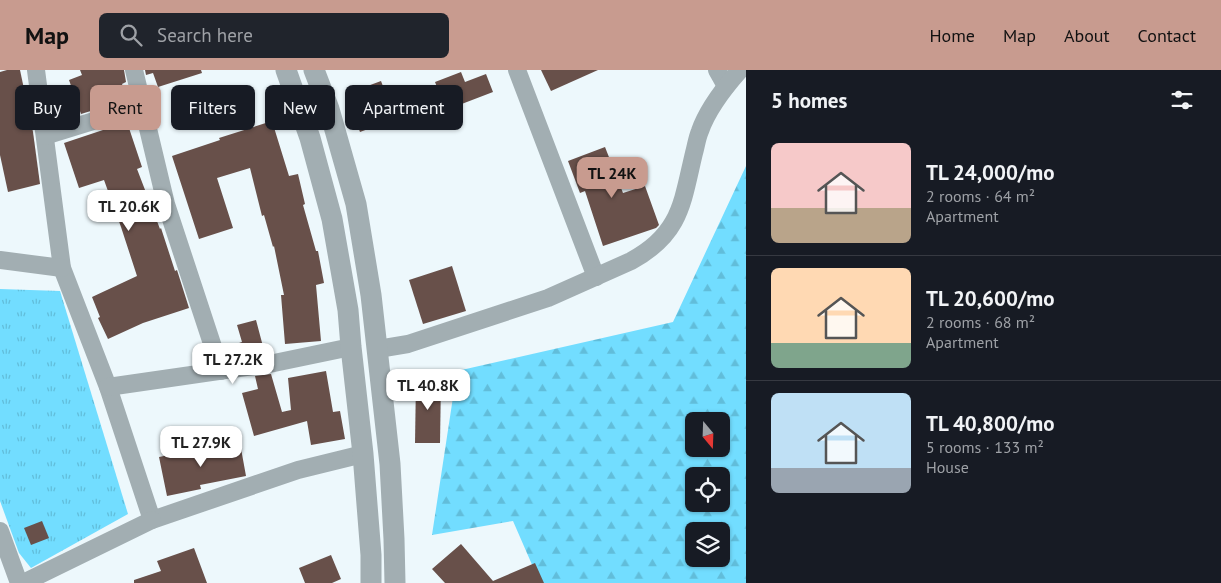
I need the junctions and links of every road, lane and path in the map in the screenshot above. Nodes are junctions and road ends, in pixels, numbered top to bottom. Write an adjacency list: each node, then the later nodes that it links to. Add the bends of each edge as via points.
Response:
1 (36, 70): 12 (street)
2 (134, 70): 8 (street)
3 (286, 70): 16 (street, via 310,138 332,219 348,310)
4 (314, 70): 17 (street, via 329,109 356,204)
5 (517, 70): 15 (street)
6 (717, 70): 9 (street)
7 (740, 70): 9 (street)
8 (137, 85)
9 (726, 86): 15 (street, via 700,131 680,209 673,223 664,236 643,254)
10 (90, 122): 12 (street)
11 (148, 130): 18 (street, via 166,204)
12 (45, 136): 14 (street)
13 (0, 260): 14 (street)
14 (62, 268): 19 (street)
15 (596, 277): 17 (street, via 548,298 408,344)
16 (350, 347): 18 (street); 20 (street)
17 (378, 349): 26 (street, via 390,464)
18 (221, 371): 19 (street)
19 (108, 387): 21 (street)
20 (363, 454): 21 (street, via 298,470); 25 (street)
21 (152, 520): 24 (street)
22 (0, 531): 23 (street)
23 (19, 583)
24 (22, 583)
25 (371, 583)
26 (395, 583)

